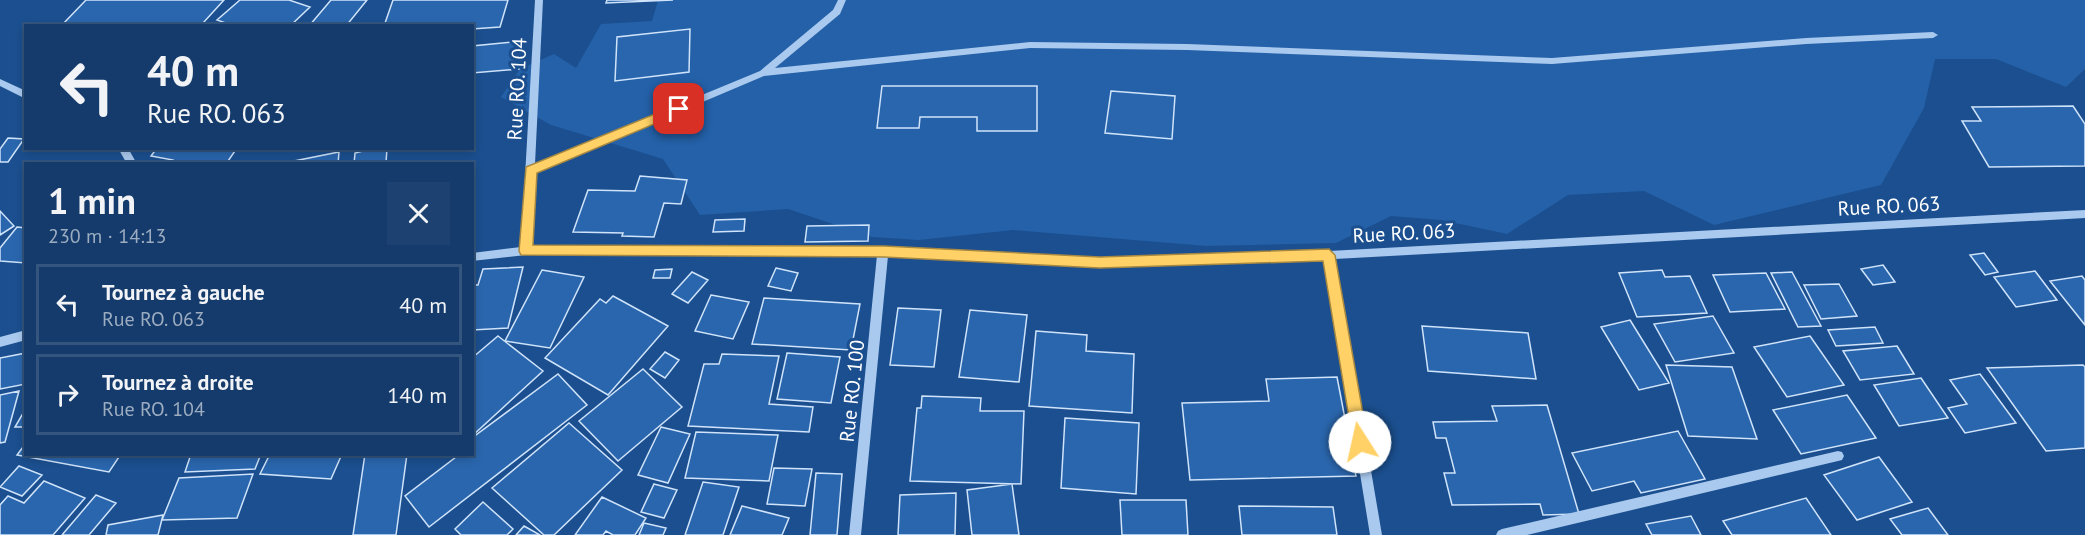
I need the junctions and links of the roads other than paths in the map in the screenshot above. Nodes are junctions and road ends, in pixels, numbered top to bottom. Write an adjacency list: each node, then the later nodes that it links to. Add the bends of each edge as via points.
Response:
1 (539, 0): 7 (street, Rue RO. 104)
2 (842, 0): 4 (street, via 837,12)
3 (1933, 34): 4 (street, via 1552,61 1030,45)
4 (763, 73): 7 (street)
5 (0, 82): 6 (street)
6 (24, 95)
7 (531, 170): 9 (street, Rue RO. 104)
8 (2085, 213): 11 (street, Rue RO. 063)
9 (526, 251): 10 (street, Rue RO. 063); 12 (street, Rue RO. 063)
10 (884, 251): 11 (street, Rue RO. 063, via 1100,262); 16 (street, Rue RO. 100)
11 (1329, 255): 17 (street)
12 (474, 257)
13 (24, 336): 14 (street)
14 (0, 342)
15 (1838, 456): 18 (street)
16 (855, 535)
17 (1376, 535)
18 (1502, 535)

